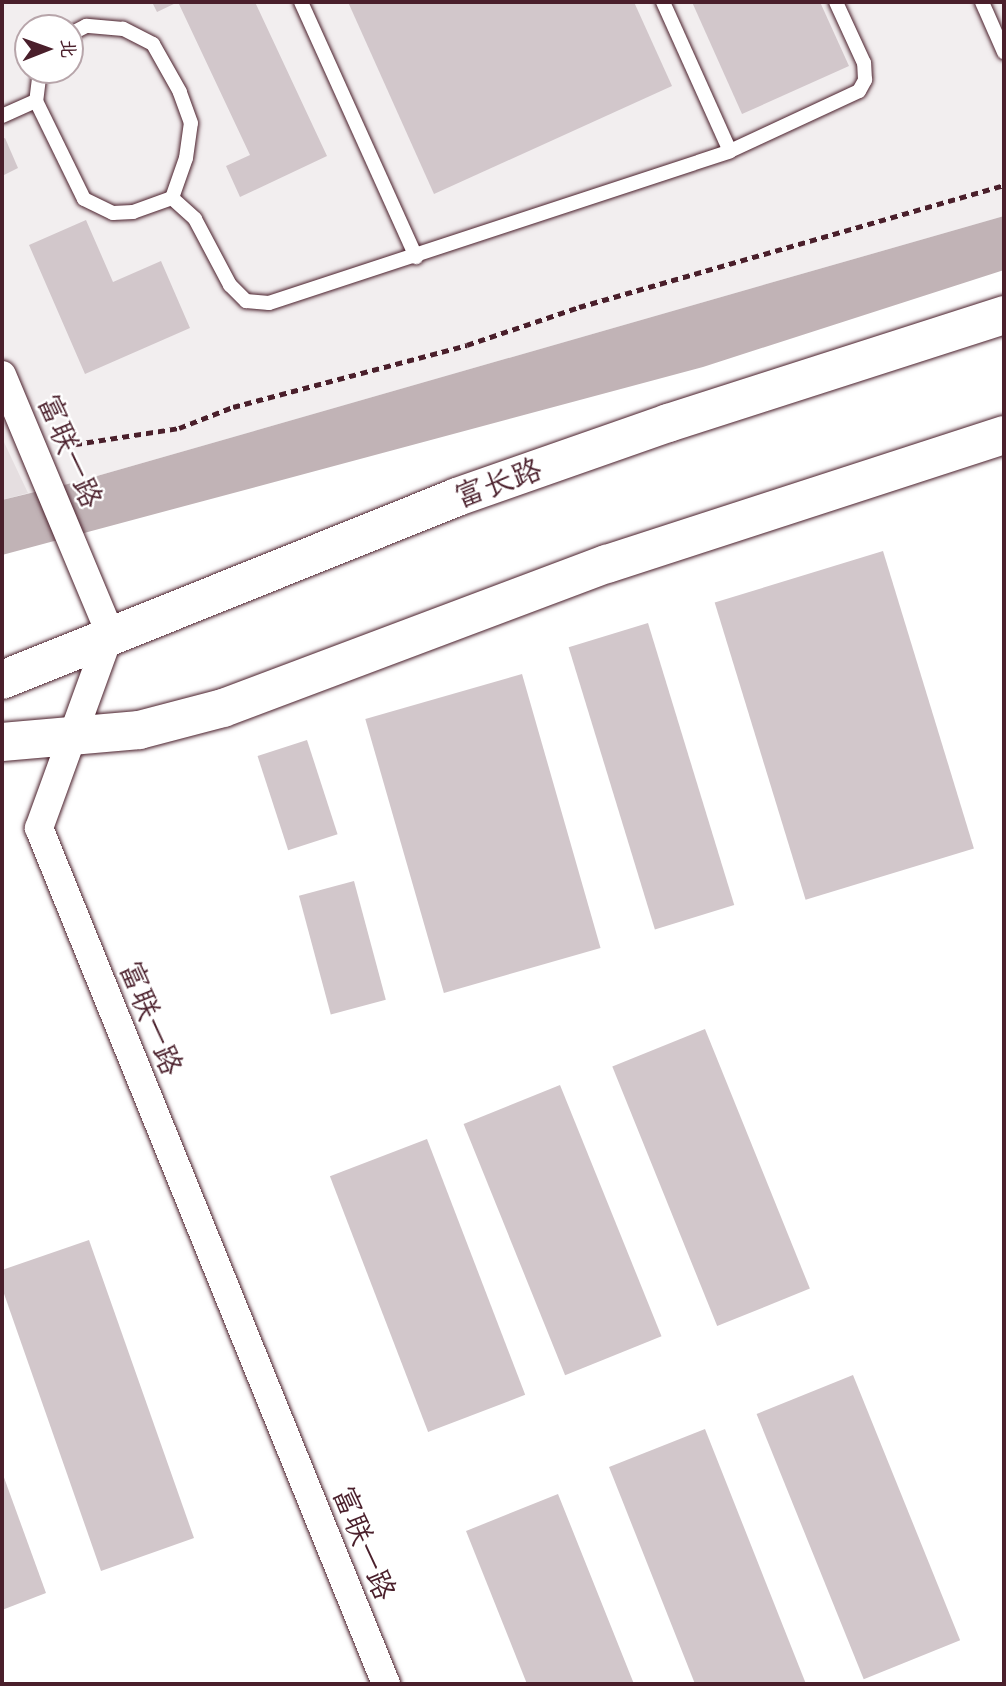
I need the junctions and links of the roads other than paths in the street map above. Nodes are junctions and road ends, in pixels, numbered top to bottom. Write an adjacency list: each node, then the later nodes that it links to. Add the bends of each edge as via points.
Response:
1 (301, 2): 12 (lane)
2 (663, 2): 10 (lane)
3 (836, 2): 10 (lane, via 864,63 865,80 859,91)
4 (982, 2): 6 (lane)
5 (84, 27): 11 (lane, via 122,29 153,44 180,92 191,122 186,158)
6 (1004, 52)
7 (38, 84): 8 (lane)
8 (36, 102): 9 (lane); 11 (lane, via 83,199 113,213 133,212)
9 (2, 116)
10 (730, 151): 12 (lane)
11 (172, 198): 12 (lane, via 195,219 230,285 246,301 269,303)
12 (416, 257)
13 (1004, 315): 16 (main road, 富长路, via 668,423 457,497)
14 (2, 375): 16 (street, 富联一路)
15 (1004, 435): 18 (main road, via 607,564 223,708 139,730)
16 (110, 634): 17 (main road, 富长路); 18 (street, 富联一路)
17 (2, 680)
18 (70, 739): 19 (main road); 20 (street, 富联一路, via 39,828)
19 (2, 741)
20 (386, 1684)

